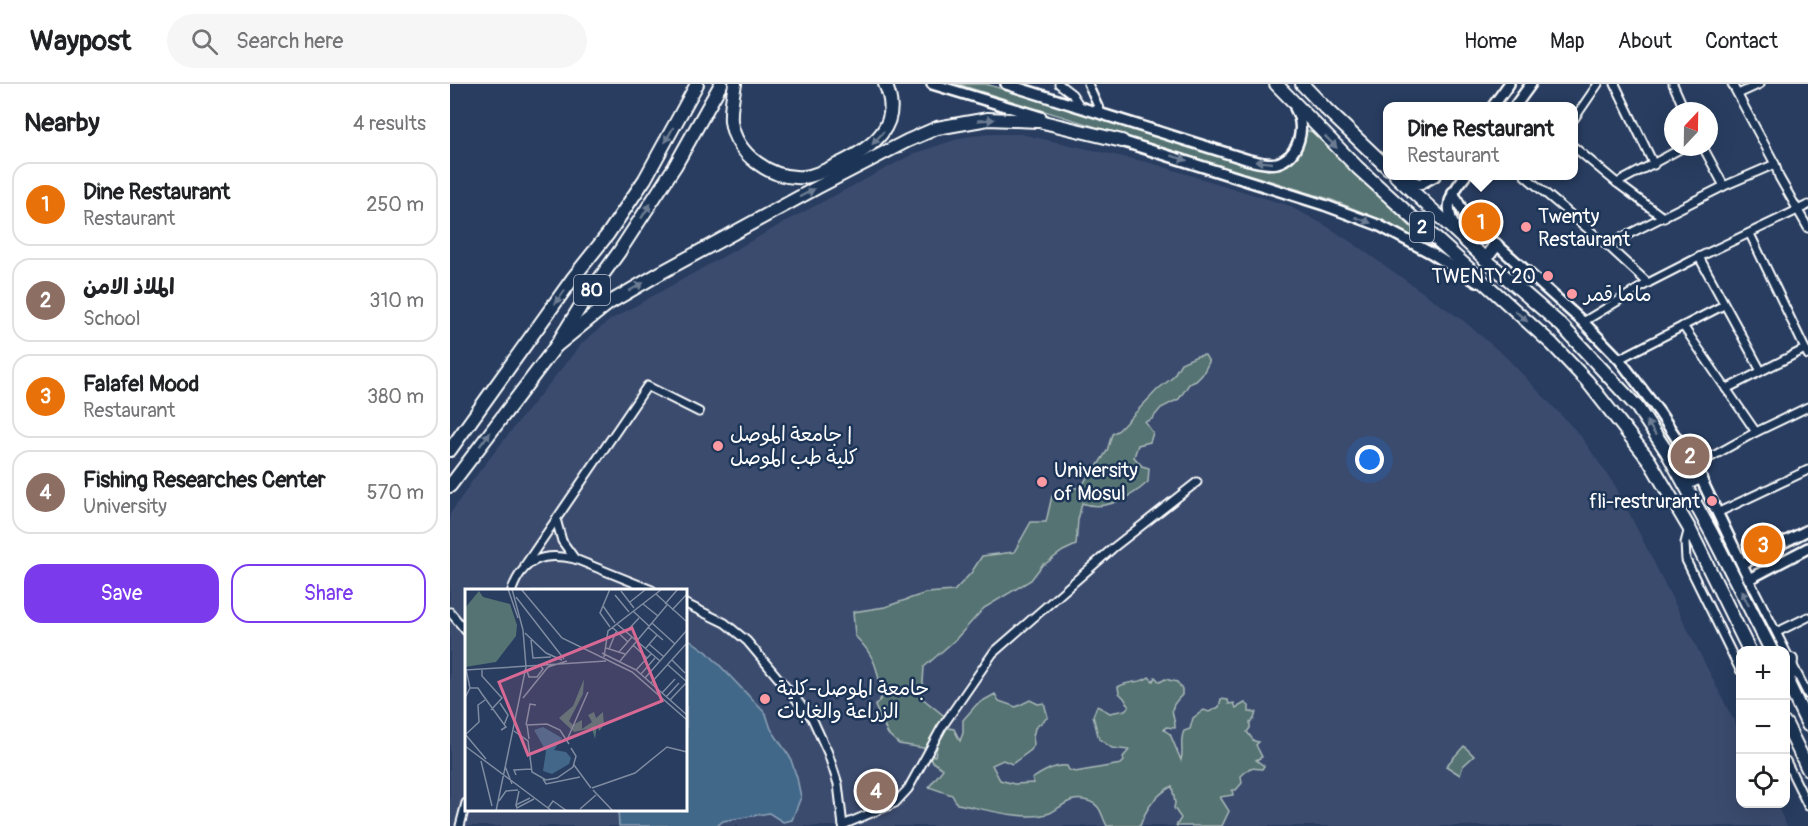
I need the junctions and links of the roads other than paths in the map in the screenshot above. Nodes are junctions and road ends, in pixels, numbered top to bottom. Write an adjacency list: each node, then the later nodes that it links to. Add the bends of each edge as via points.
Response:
1 (697, 84): 65 (highway, 80, one-way to 65, via 639,189)
2 (721, 84): 55 (highway, 80, one-way to 2, via 675,166)
3 (735, 84): 4 (highway, one-way to 3, via 890,95 890,113 886,128 873,144 856,156 805,177 788,176 754,162 738,142 731,120)
4 (885, 84)
5 (932, 84): 25 (main road)
6 (1006, 84): 22 (main road)
7 (1059, 84): 22 (street)
8 (1088, 84): 24 (street)
9 (1302, 84): 29 (highway)
10 (1509, 84): 19 (main road)
11 (1531, 84): 20 (main road)
12 (1598, 84): 23 (street)
13 (1615, 84): 31 (street)
14 (1673, 84): 21 (street)
15 (1732, 84): 18 (street)
16 (1760, 84): 18 (street)
17 (1280, 88): 24 (main road, one-way to 24, via 1297,110 1300,134 1288,158 1270,164); 51 (highway, 2, one-way to 51, via 1358,168)
18 (1738, 94): 30 (street)
19 (1496, 102)
20 (1518, 102)
21 (1681, 102)
22 (1081, 108): 24 (main road)
23 (1578, 113)
24 (1102, 115)
25 (1122, 141): 51 (main road, one-way to 51, via 1378,225 1431,253); 55 (highway, one-way to 25, via 609,303 662,272 937,128 988,119 1039,121)
26 (1578, 150): 37 (street)
27 (1669, 156): 31 (street)
28 (1708, 156): 38 (street)
29 (1383, 163)
30 (1775, 164): 38 (street); 41 (street)
31 (1654, 165): 37 (street)
32 (1401, 180): 45 (highway, 2)
33 (1408, 180): 34 (main road, via 1420,184)
34 (1428, 180)
35 (1462, 180): 39 (main road)
36 (1533, 180): 47 (street)
37 (1617, 183): 42 (street)
38 (1724, 186): 42 (street)
39 (1453, 192): 45 (main road, via 1450,217); 46 (main road, via 1466,216)
40 (1808, 205): 41 (street)
41 (1799, 210): 43 (street); 44 (street)
42 (1664, 218): 47 (street)
43 (1808, 228)
44 (1750, 234): 48 (street); 57 (street)
45 (1459, 235): 49 (highway, 2)
46 (1496, 245): 49 (highway); 53 (main road)
47 (1607, 245): 50 (street)
48 (1699, 257): 50 (street); 52 (street)
49 (1485, 259): 56 (highway, 2)
50 (1648, 283): 53 (street)
51 (1499, 297): 59 (highway, 2, one-way to 59)
52 (1724, 305): 54 (street); 60 (street)
53 (1582, 322): 58 (main road)
54 (1683, 326): 58 (street); 61 (street)
55 (556, 346): 70 (highway, 80, one-way to 55)
56 (1587, 351): 59 (highway); 69 (highway, 2, one-way to 56, via 1637,407)
57 (1806, 352): 60 (street)
58 (1618, 359): 67 (main road)
59 (1574, 365): 73 (highway, 2, via 1649,460)
60 (1761, 371): 61 (street)
61 (1726, 389): 64 (street)
62 (1808, 406): 64 (street)
63 (699, 412): 72 (street, via 647,386)
64 (1756, 432): 67 (street)
65 (450, 450)
66 (1808, 470): 71 (street)
67 (1697, 471): 69 (highway); 71 (main road)
68 (1197, 482): 101 (street, via 1113,548 993,653 940,731 908,789 895,802)
69 (1684, 484): 88 (highway, 2, one-way to 69)
70 (450, 486)
71 (1717, 513): 77 (main road)
72 (556, 519): 76 (street, via 562,541); 78 (street)
73 (1689, 528): 87 (highway, 2); 90 (street, via 1686,560)
74 (1808, 530): 77 (main road)
75 (1808, 548): 79 (main road)
76 (575, 559): 78 (street, via 543,557); 81 (street)
77 (1742, 564): 79 (main road)
78 (525, 565): 80 (street)
79 (1749, 579): 86 (street)
80 (513, 589)
81 (647, 589)
82 (687, 604): 101 (street, via 725,623 747,641 812,718 838,784)
83 (450, 612): 85 (street)
84 (1808, 617): 86 (street)
85 (465, 631)
86 (1777, 632): 89 (street)
87 (1747, 646)
88 (1768, 646)
89 (1791, 660): 91 (highway); 93 (street)
90 (1736, 662)
91 (1790, 665)
92 (1790, 687): 94 (highway)
93 (1808, 695)
94 (1808, 725)
95 (1790, 734): 96 (highway)
96 (1808, 769)
97 (1790, 770): 99 (street)
98 (465, 806): 100 (street)
99 (1808, 806)
100 (459, 826)
101 (843, 826)

